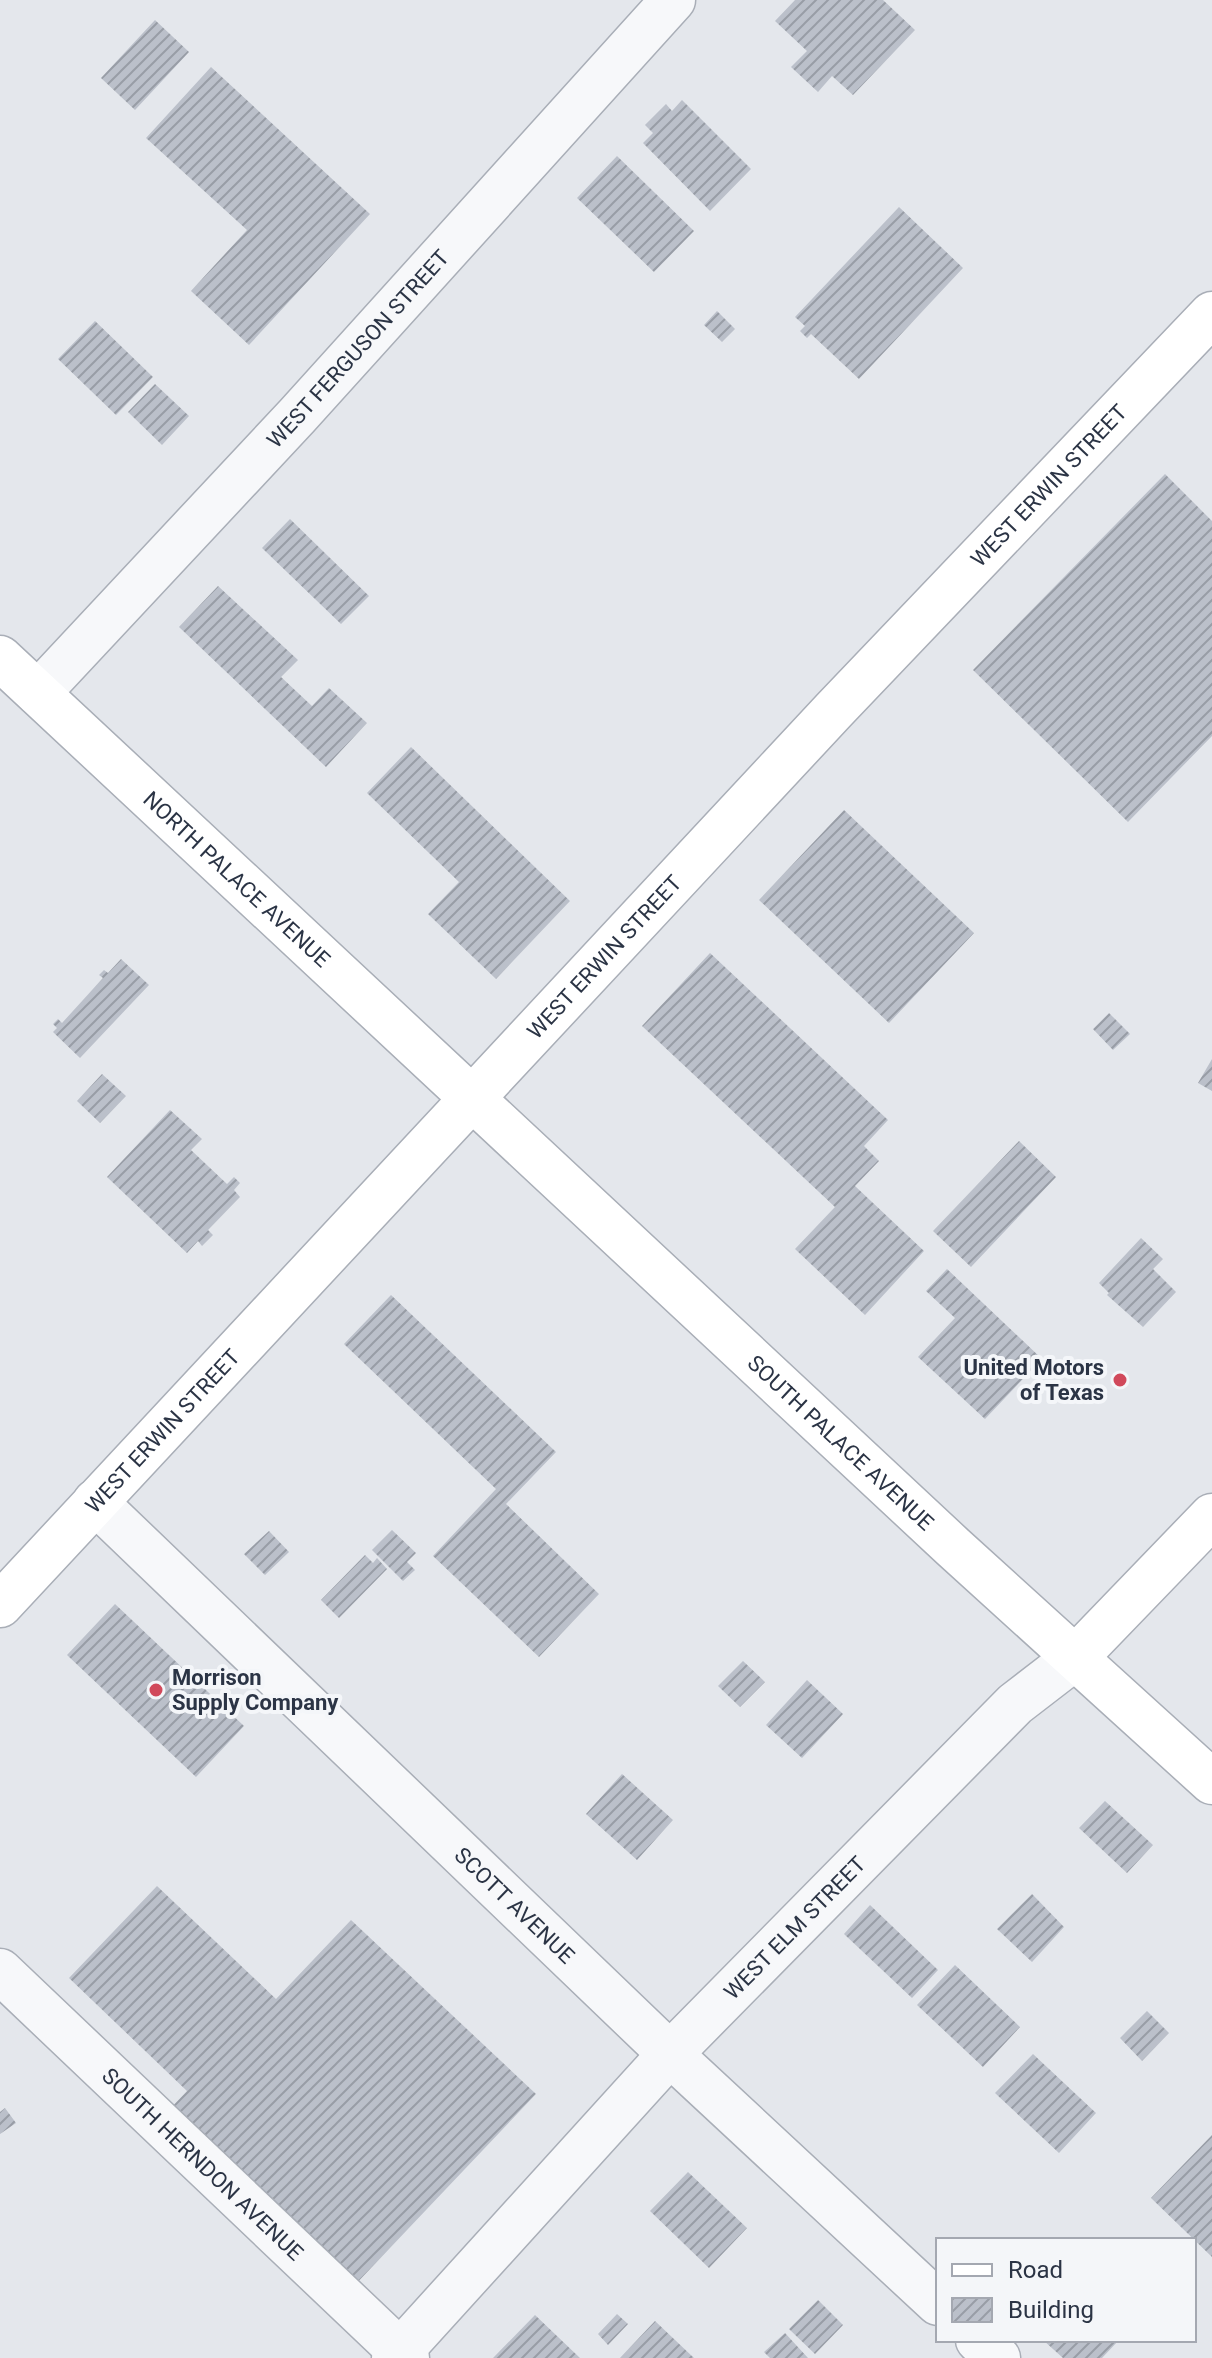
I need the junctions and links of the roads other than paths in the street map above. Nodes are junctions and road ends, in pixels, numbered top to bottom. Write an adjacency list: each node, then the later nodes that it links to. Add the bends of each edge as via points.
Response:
1 (673, 0): 4 (street, WEST FERGUSON STREET)
2 (1212, 314): 5 (main road, WEST ERWIN STREET)
3 (0, 658): 4 (main road, NORTH PALACE AVENUE)
4 (38, 693): 5 (main road, NORTH PALACE AVENUE)
5 (474, 1098): 6 (main road, WEST ERWIN STREET); 9 (main road, SOUTH PALACE AVENUE)
6 (95, 1502): 8 (main road, WEST ERWIN STREET); 12 (street, SCOTT AVENUE)
7 (1212, 1516): 9 (main road, WEST ELM STREET)
8 (0, 1605)
9 (1076, 1657): 10 (main road, SOUTH PALACE AVENUE); 12 (street, WEST ELM STREET, via 1015,1704)
10 (1212, 1782)
11 (0, 1971): 15 (street, SOUTH HERNDON AVENUE)
12 (670, 2054): 13 (street, SCOTT AVENUE); 15 (street, WEST ELM STREET)
13 (936, 2301)
14 (980, 2342): 16 (street)
15 (400, 2356)
16 (998, 2358)

